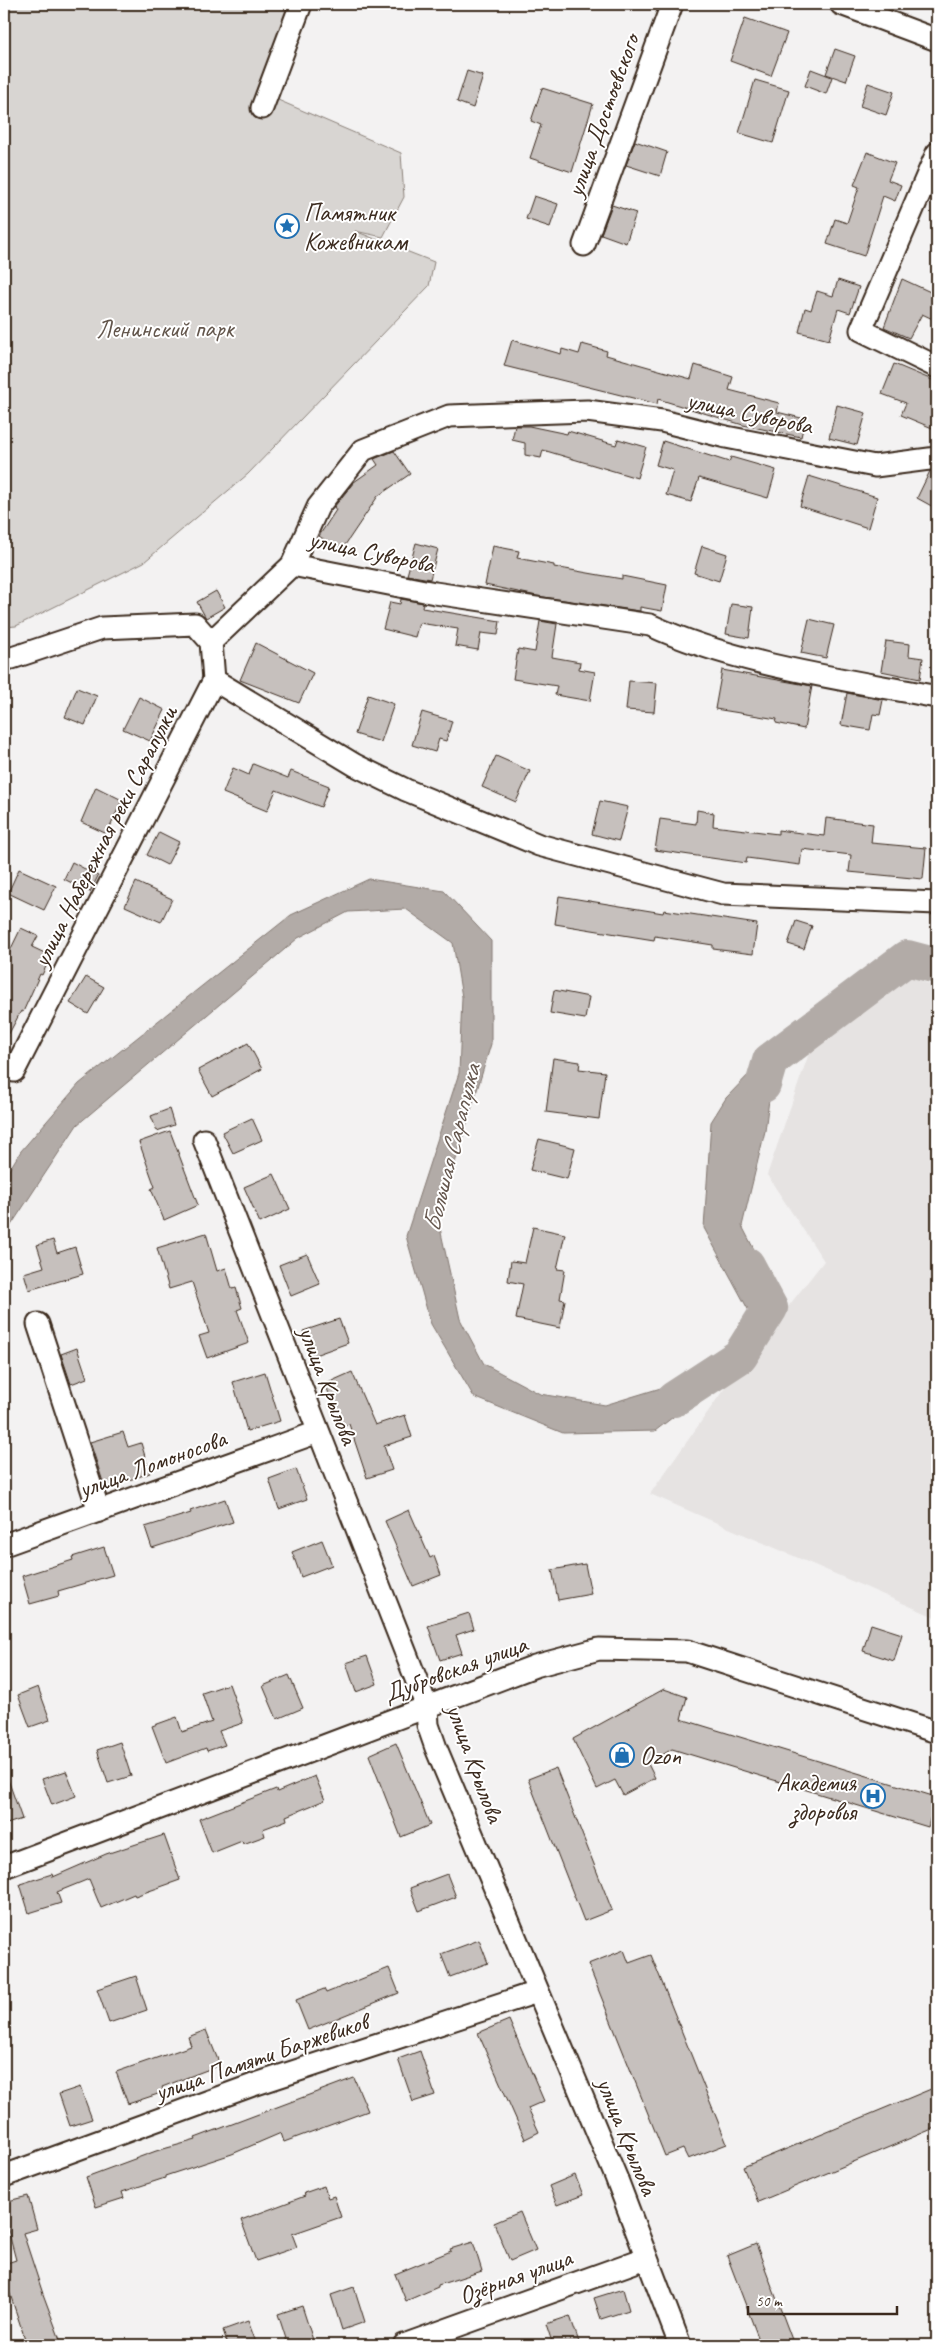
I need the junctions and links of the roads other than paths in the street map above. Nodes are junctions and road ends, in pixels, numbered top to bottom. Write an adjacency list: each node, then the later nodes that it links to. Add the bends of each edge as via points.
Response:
1 (302, 4): 5 (street)
2 (672, 4): 7 (street, улица Достоевского)
3 (841, 4): 4 (street)
4 (937, 40)
5 (262, 108)
6 (937, 153): 8 (street, via 861,330)
7 (584, 245)
8 (937, 367)
9 (937, 458): 10 (street, улица Суворова, via 875,466 662,422 587,411 449,416 363,450 318,507)
10 (292, 565): 11 (street); 14 (street, улица Суворова, via 436,593 650,625 747,659)
11 (211, 642): 12 (street, via 195,624 102,628); 13 (street)
12 (6, 664)
13 (214, 680): 15 (street, via 355,765 539,846 724,894); 16 (street, улица Набережная реки Сарапулки)
14 (937, 696)
15 (937, 903)
16 (14, 1071)
17 (204, 1140): 19 (street, улица Крылова)
18 (38, 1324): 20 (street)
19 (318, 1432): 20 (street, улица Ломоносова); 22 (street, улица Крылова)
20 (99, 1511): 21 (street, улица Ломоносова)
21 (4, 1545)
22 (427, 1707): 23 (street, Дубровская улица, via 535,1666 600,1649 687,1651); 24 (street, Дубровская улица); 25 (street, улица Крылова, via 428,1725 436,1748)
23 (937, 1732)
24 (4, 1867)
25 (537, 1992): 26 (street, улица Памяти Баржевиков, via 253,2085); 27 (street, улица Крылова, via 616,2177)
26 (4, 2176)
27 (646, 2258): 28 (street, Озёрная улица); 29 (street, улица Крылова)
28 (404, 2345)
29 (680, 2345)

